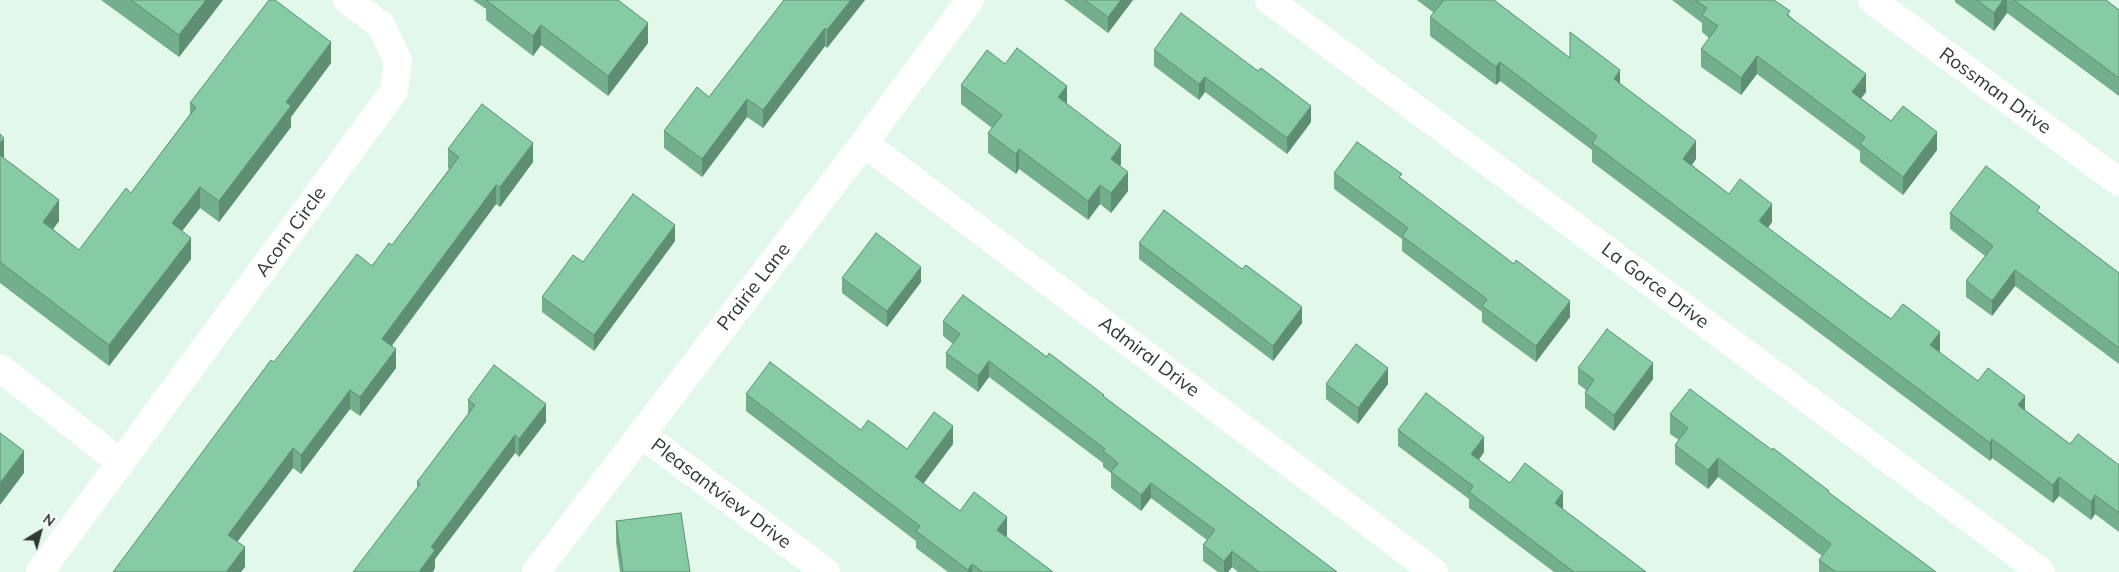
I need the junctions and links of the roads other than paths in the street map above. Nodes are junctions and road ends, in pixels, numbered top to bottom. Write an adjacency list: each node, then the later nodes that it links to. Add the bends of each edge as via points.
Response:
1 (347, 0): 9 (street, Acorn Circle, via 382,25 398,61 394,91)
2 (970, 0): 5 (street, Prairie Lane)
3 (1269, 0): 14 (street, La Gorce Drive)
4 (1872, 0): 6 (street, Rossman Drive)
5 (864, 142): 8 (street, Prairie Lane); 13 (street, Admiral Drive)
6 (2119, 182)
7 (0, 368): 9 (street)
8 (641, 434): 11 (street, Prairie Lane); 12 (street, Pleasantview Drive)
9 (121, 462): 10 (street, Acorn Circle)
10 (40, 572)
11 (536, 572)
12 (826, 572)
13 (1434, 572)
14 (2041, 572)

